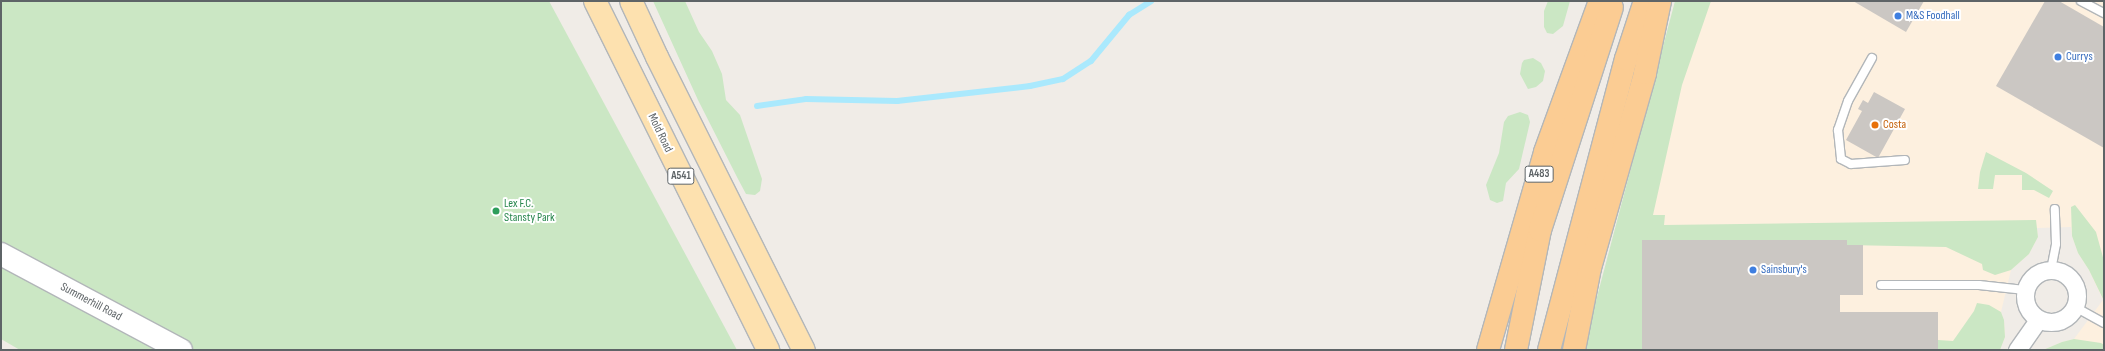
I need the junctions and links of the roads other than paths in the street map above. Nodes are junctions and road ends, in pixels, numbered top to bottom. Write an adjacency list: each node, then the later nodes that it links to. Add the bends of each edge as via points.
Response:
1 (595, 1): 20 (main road, Mold Road / A541)
2 (631, 1): 21 (main road, A541)
3 (1600, 1): 22 (highway, A483, via 1545,152)
4 (1614, 1): 23 (highway, A483, via 1540,230)
5 (1645, 1): 24 (highway, via 1624,67)
6 (1660, 1): 25 (highway, via 1645,73 1590,268)
7 (2081, 1): 8 (lane)
8 (2104, 13)
9 (1872, 58): 10 (lane, via 1848,101 1838,130 1841,159 1851,164)
10 (1905, 160)
11 (2055, 209): 13 (lane, via 2056,244)
12 (1, 254): 19 (street, Summerhill Road)
13 (2051, 270): 15 (street, via 2035,275); 16 (street, via 2060,271 2073,282 2077,299)
14 (1881, 285): 15 (lane, via 1979,285)
15 (2025, 290): 17 (street, via 2026,307)
16 (2075, 307): 17 (street, via 2063,320); 18 (lane)
17 (2038, 320): 26 (street)
18 (2104, 323)
19 (181, 350)
20 (768, 350)
21 (804, 350)
22 (1488, 350)
23 (1516, 350)
24 (1549, 350)
25 (1574, 350)
26 (2017, 350)

